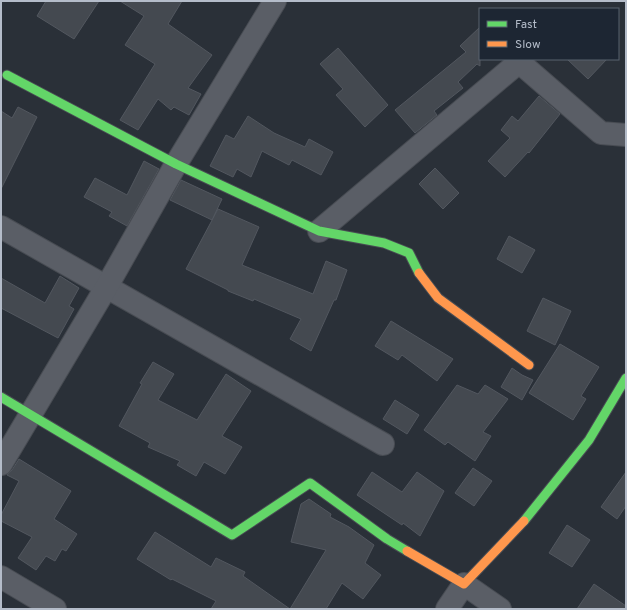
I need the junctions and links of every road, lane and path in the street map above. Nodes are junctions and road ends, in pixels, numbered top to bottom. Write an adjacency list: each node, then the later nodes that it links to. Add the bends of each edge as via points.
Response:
1 (275, 1): 4 (street)
2 (6, 76): 4 (street)
3 (626, 135): 6 (street, via 601,133 519,62)
4 (176, 164): 6 (street); 7 (street)
5 (1, 227): 7 (street)
6 (319, 231): 8 (street, via 384,244 409,253 419,273 438,298)
7 (107, 286): 11 (street); 12 (street)
8 (529, 365)
9 (626, 378): 15 (street, via 589,440 528,516)
10 (1, 397): 11 (street)
11 (31, 414): 13 (street); 15 (street, via 232,535 310,483 387,539)
12 (383, 444)
13 (1, 464)
14 (1, 577): 16 (street)
15 (464, 584): 17 (street); 18 (street)
16 (55, 609)
17 (447, 609)
18 (500, 609)

